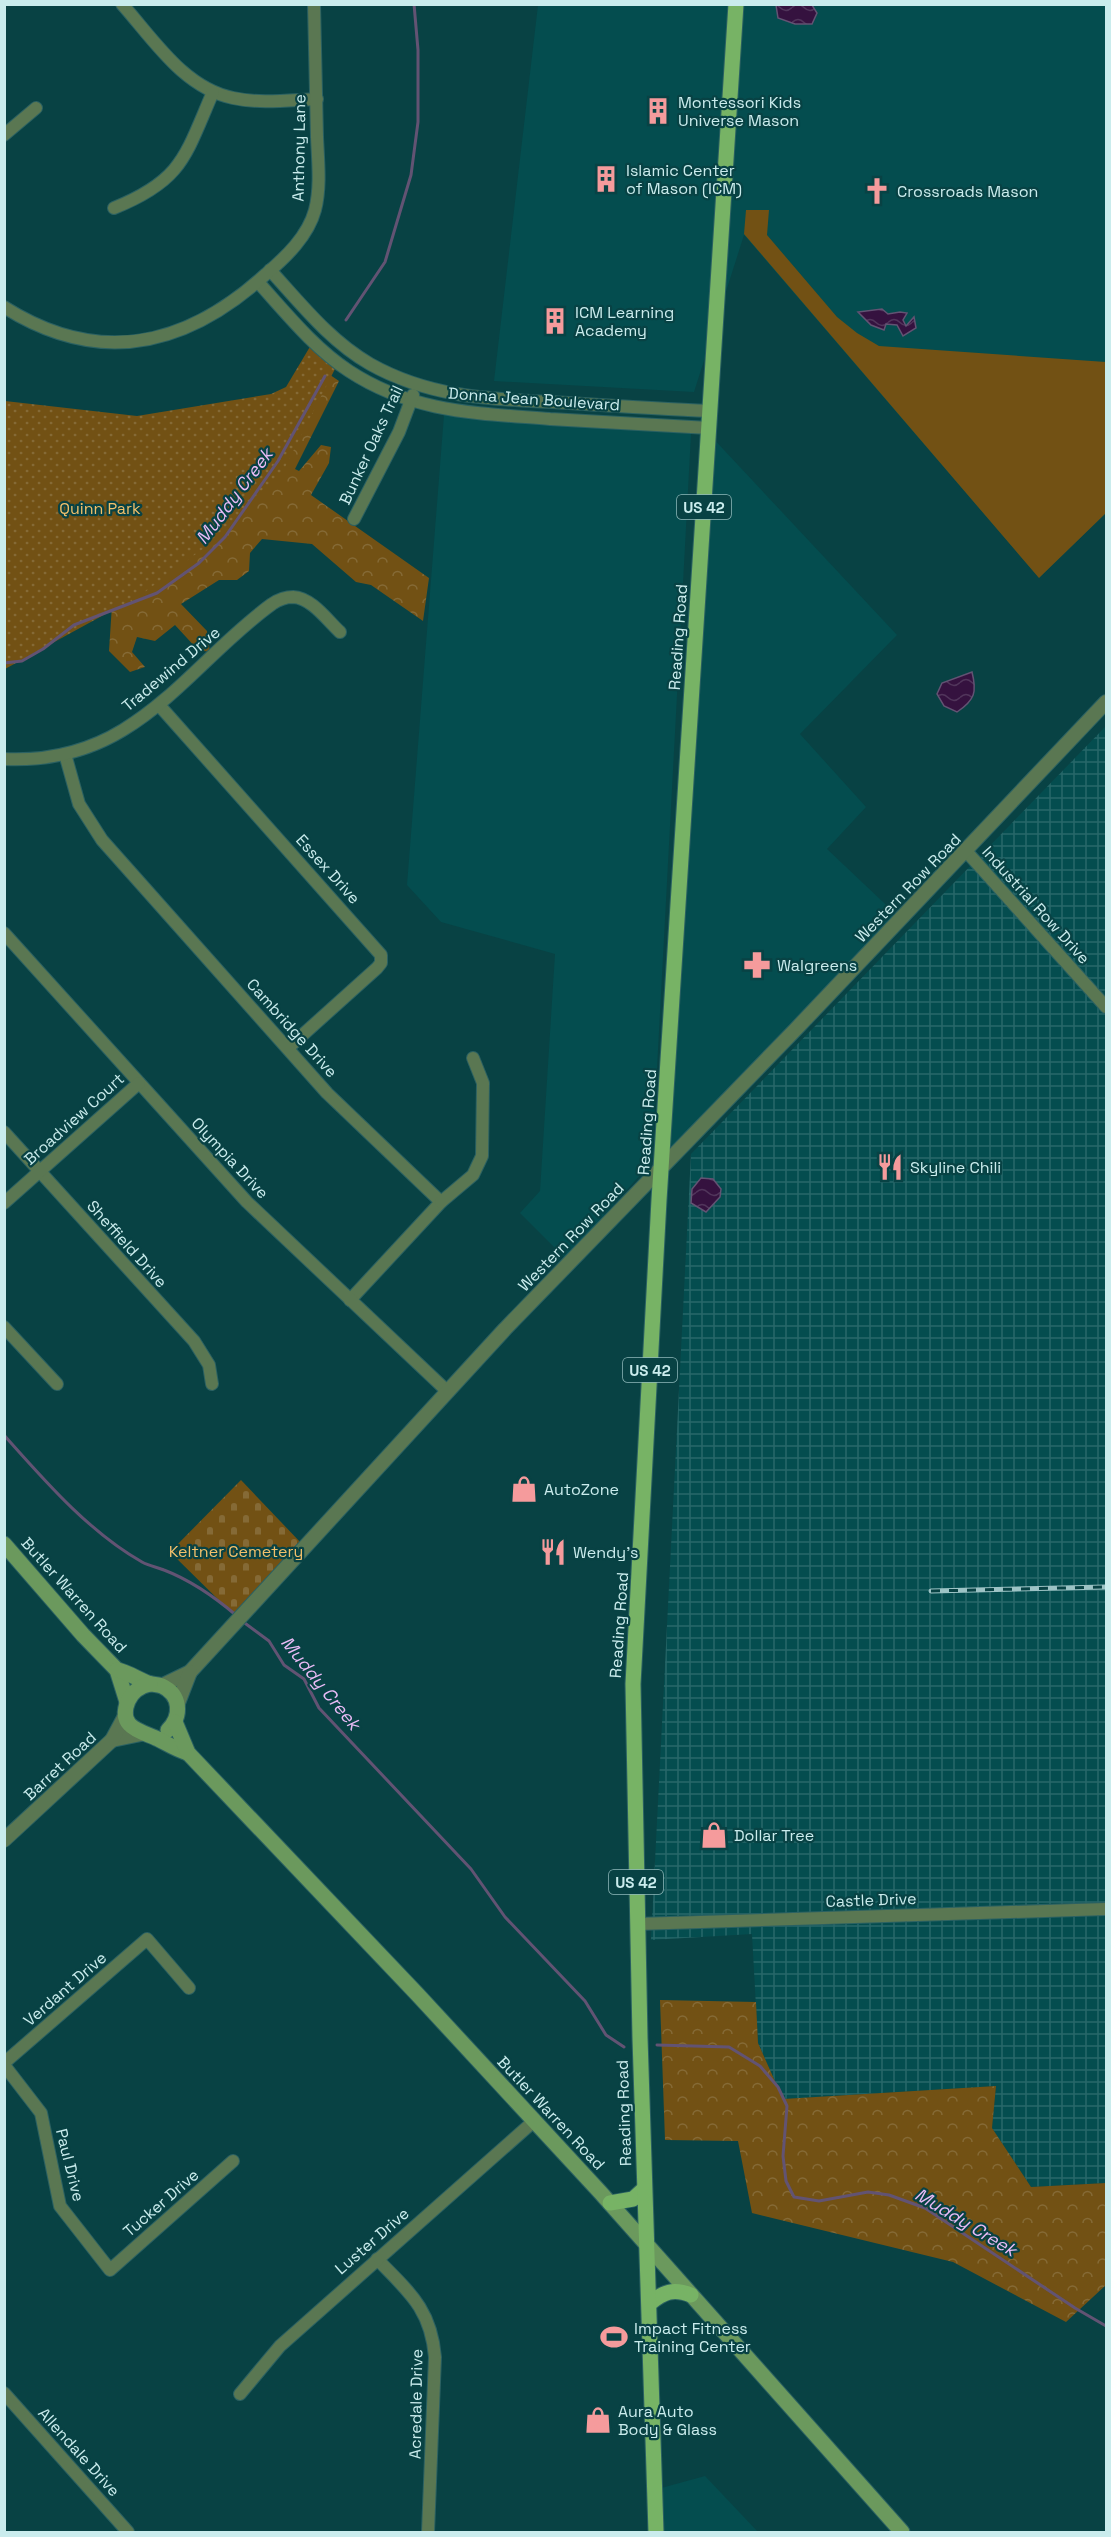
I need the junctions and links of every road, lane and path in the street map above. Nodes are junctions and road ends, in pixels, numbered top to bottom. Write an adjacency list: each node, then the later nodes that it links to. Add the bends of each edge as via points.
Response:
1 (122, 4): 4 (street, via 184,73)
2 (314, 4): 5 (street, Anthony Lane)
3 (736, 4): 14 (main road, Reading Road / US 42)
4 (213, 92): 5 (street, via 249,100); 8 (street, via 175,170 154,190)
5 (317, 99): 9 (street, Anthony Lane, via 315,210 303,235)
6 (36, 108): 7 (street)
7 (4, 135)
8 (114, 208)
9 (270, 270): 10 (street, Anthony Lane); 12 (street, Donna Jean Boulevard, via 345,347)
10 (258, 282): 11 (street, Anthony Lane, via 204,321 170,334 128,342 63,335); 13 (street, Donna Jean Boulevard, via 338,363)
11 (4, 307)
12 (417, 386): 13 (street, Bunker Oaks Trail); 14 (street, Donna Jean Boulevard, via 474,397)
13 (411, 402): 15 (street, Donna Jean Boulevard, via 465,413); 16 (street, Bunker Oaks Trail)
14 (710, 411): 15 (main road, Reading Road / US 42)
15 (709, 428): 29 (main road, Reading Road / US 42)
16 (354, 519)
17 (340, 632): 19 (street, Tradewind Drive, via 308,602 294,597 280,600)
18 (1107, 702): 22 (street, Western Row Road)
19 (159, 705): 20 (street, Tradewind Drive, via 122,731); 25 (street, Essex Drive, via 381,955 377,968)
20 (65, 754): 21 (street, Tradewind Drive); 25 (street, Cambridge Drive, via 79,804 93,829)
21 (4, 759)
22 (966, 851): 24 (street, Industrial Row Drive); 29 (street, Western Row Road)
23 (4, 933): 27 (street, Olympia Drive)
24 (1107, 1007)
25 (288, 1048): 31 (street, Cambridge Drive, via 349,1114)
26 (473, 1058): 31 (street, via 483,1083 482,1156 473,1175)
27 (139, 1083): 30 (street, Broadview Court); 33 (street, Olympia Drive, via 247,1202)
28 (4, 1132): 30 (street, Sheffield Drive)
29 (662, 1166): 37 (street, Western Row Road); 50 (main road, Reading Road / US 42, via 633,1684)
30 (40, 1171): 32 (street, Broadview Court); 36 (street, Sheffield Drive, via 194,1341 209,1365)
31 (441, 1202): 33 (street)
32 (4, 1203)
33 (350, 1300): 37 (street, Olympia Drive)
34 (4, 1327): 35 (street)
35 (57, 1384)
36 (212, 1384)
37 (447, 1391): 40 (street, Western Row Road)
38 (4, 1544): 39 (main road, Butler Warren Road)
39 (117, 1670): 41 (main road, Butler Warren Road); 43 (main road, Butler Warren Road)
40 (190, 1672): 41 (street, Western Row Road); 42 (street, Western Row Road)
41 (156, 1685): 42 (main road, Butler Warren Road, via 172,1693); 43 (main road, via 134,1692)
42 (178, 1703): 44 (main road)
43 (127, 1708): 45 (main road, Butler Warren Road, via 131,1726); 46 (street, Barret Road)
44 (175, 1722): 45 (main road, via 167,1731); 47 (main road, Butler Warren Road)
45 (148, 1735): 46 (street, Barret Road); 47 (main road, Butler Warren Road)
46 (112, 1740): 48 (street, Barret Road)
47 (188, 1753): 53 (main road, Butler Warren Road)
48 (4, 1840)
49 (1107, 1909): 50 (street, Castle Drive)
50 (637, 1924): 55 (main road, Reading Road / US 42)
51 (189, 1988): 52 (street, Verdant Drive, via 147,1939)
52 (4, 2064): 59 (street, Paul Drive, via 41,2113 60,2206)
53 (534, 2121): 56 (main road, Butler Warren Road); 58 (street, Luster Drive)
54 (233, 2161): 59 (street, Tucker Drive)
55 (644, 2189): 56 (main road, via 633,2199); 57 (main road, Reading Road / US 42)
56 (610, 2203): 57 (main road, Butler Warren Road)
57 (646, 2243): 60 (main road, Butler Warren Road); 61 (main road, US 42)
58 (377, 2259): 63 (street, Luster Drive, via 280,2346); 65 (street, Acredale Drive, via 415,2298 428,2320 433,2339)
59 (110, 2270)
60 (691, 2295): 61 (main road, via 680,2290 667,2292); 67 (main road, Butler Warren Road)
61 (650, 2303): 66 (main road, US 42)
62 (4, 2393): 64 (street, Allendale Drive)
63 (240, 2394)
64 (128, 2532)
65 (428, 2532)
66 (656, 2532)
67 (902, 2532)

